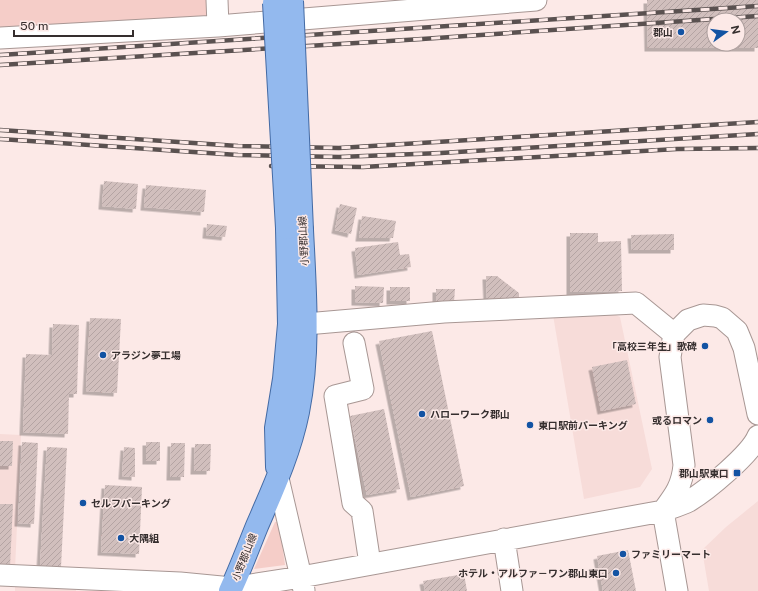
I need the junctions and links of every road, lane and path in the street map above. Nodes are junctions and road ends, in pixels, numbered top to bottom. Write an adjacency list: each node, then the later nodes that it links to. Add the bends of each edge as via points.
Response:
1 (217, 0): 4 (street)
2 (536, 0): 4 (street)
3 (283, 1): 6 (main road, 小野郡山線, bridge)
4 (218, 26): 5 (street)
5 (0, 38)
6 (295, 229): 7 (main road, 小野郡山線); 12 (main road, 小野郡山線, via 284,379 276,428)
7 (306, 324): 8 (street, via 444,312 636,303); 12 (main road, 小野郡山線, via 298,410 294,432)
8 (674, 334): 10 (street, via 688,320 703,315 722,318 733,327 744,348); 13 (street, via 670,356 684,465 680,486)
9 (354, 343): 15 (street, via 363,389 335,396 353,502 362,511)
10 (758, 414)
11 (758, 436): 13 (street, via 747,453 700,493 687,502)
12 (278, 478): 17 (street); 18 (main road, 小野郡山線)
13 (663, 511): 14 (street); 20 (street)
14 (504, 539): 15 (street); 19 (street)
15 (370, 564): 17 (street)
16 (0, 575): 18 (street, via 180,583)
17 (303, 584): 18 (street)
18 (231, 589)
19 (512, 591)
20 (677, 591)

